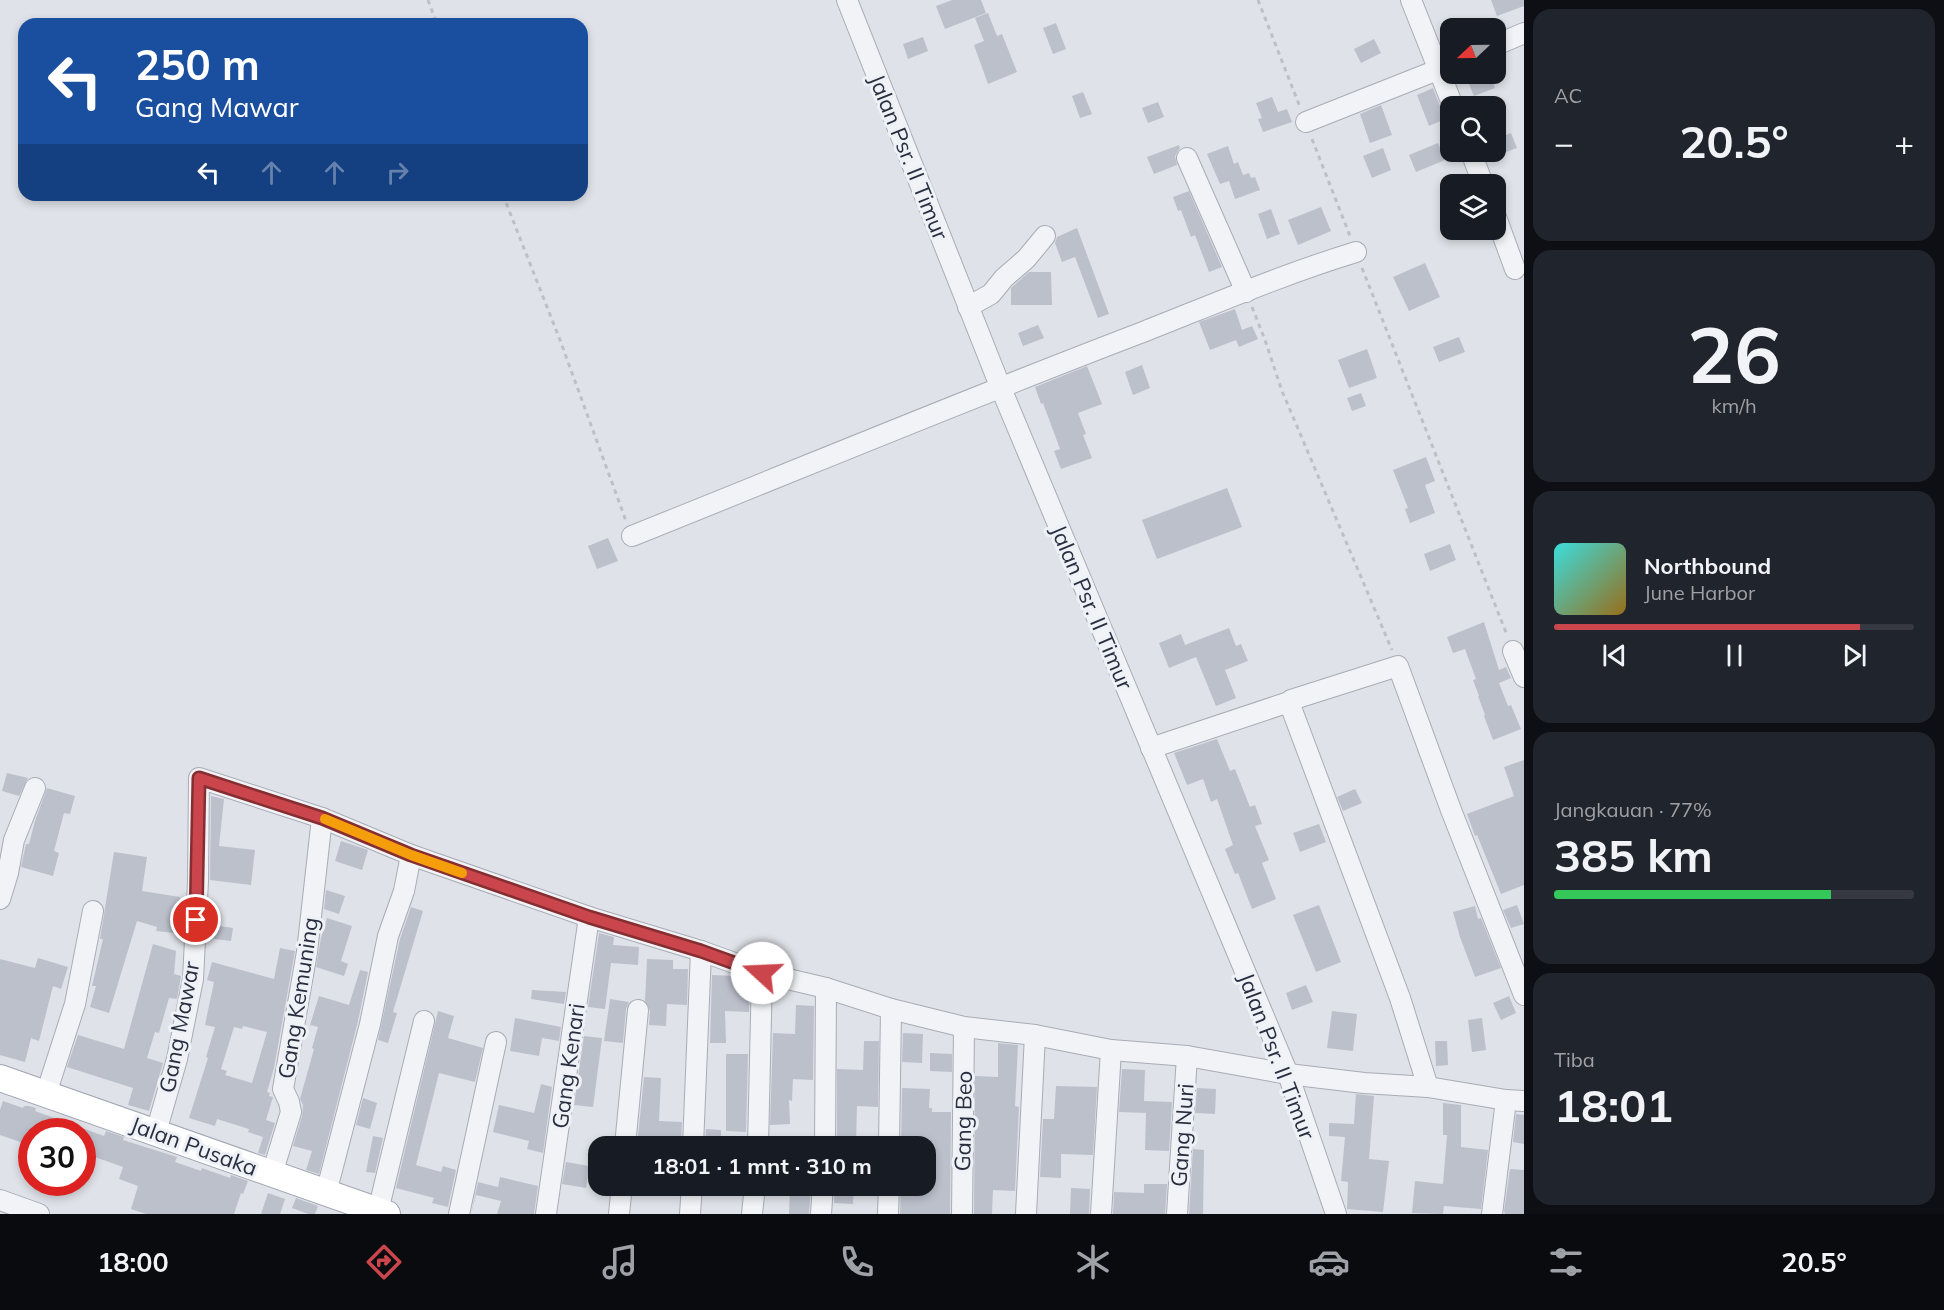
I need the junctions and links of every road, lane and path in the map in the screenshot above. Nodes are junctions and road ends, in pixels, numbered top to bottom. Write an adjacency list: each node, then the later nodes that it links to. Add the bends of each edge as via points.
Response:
1 (428, 0): 5 (path)
2 (847, 0): 18 (street, Jalan Psr. II Timur)
3 (1258, 0): 10 (path)
4 (1411, 0): 8 (street)
5 (435, 18)
6 (1524, 33): 7 (street)
7 (1506, 41)
8 (1440, 57)
9 (1440, 69): 10 (street)
10 (1306, 122): 15 (path)
11 (1188, 158): 17 (street)
12 (505, 201): 20 (path)
13 (1045, 236): 18 (street, via 991,294)
14 (1504, 240): 16 (street)
15 (1356, 252): 17 (street, via 1303,268); 21 (path)
16 (1515, 269)
17 (1246, 292): 19 (street); 22 (path, via 1282,391)
18 (968, 307): 19 (street, Jalan Psr. II Timur)
19 (1000, 386): 20 (street); 25 (street, Jalan Psr. II Timur)
20 (632, 536)
21 (1513, 651): 23 (street)
22 (1398, 666): 24 (street); 36 (street)
23 (1524, 677)
24 (1289, 702): 25 (street); 47 (street, via 1396,987)
25 (1151, 748): 45 (street, Jalan Psr. II Timur)
26 (35, 788): 29 (street)
27 (322, 818): 28 (street); 50 (street, Gang Mawar, via 199,778 193,979 177,1059); 56 (street, Gang Kemuning, via 307,952 283,1089 291,1112)
28 (411, 855): 32 (street); 57 (street, via 404,891 387,936 370,1024)
29 (4, 871): 30 (street)
30 (0, 899)
31 (93, 911): 48 (street, via 75,1004)
32 (589, 917): 33 (street); 67 (street, Gang Kenari)
33 (701, 951): 34 (street); 52 (street)
34 (762, 973): 35 (street); 53 (street)
35 (826, 988): 37 (street); 54 (street)
36 (1524, 995)
37 (891, 1009): 40 (street); 55 (street)
38 (638, 1010): 51 (street)
39 (424, 1021): 64 (street)
40 (964, 1027): 41 (street); 73 (street, Gang Beo)
41 (1035, 1035): 43 (street); 74 (street)
42 (496, 1042): 66 (street)
43 (1111, 1050): 44 (street); 75 (street)
44 (1187, 1056): 45 (street); 76 (street, Gang Nuri)
45 (1288, 1074): 47 (street); 77 (street, Jalan Psr. II Timur)
46 (0, 1078): 48 (main road, Jalan Pusaka)
47 (1428, 1087): 49 (street)
48 (46, 1094): 50 (main road, Jalan Pusaka)
49 (1515, 1100): 78 (street)
50 (156, 1132): 56 (main road, Jalan Pusaka)
51 (626, 1136)
52 (693, 1136)
53 (758, 1136)
54 (825, 1136)
55 (889, 1136)
56 (272, 1174): 57 (main road, Jalan Pusaka)
57 (326, 1193): 64 (main road, Jalan Pusaka)
58 (621, 1196): 68 (street)
59 (691, 1196): 69 (street)
60 (754, 1196): 70 (street)
61 (822, 1196): 71 (street)
62 (889, 1196): 72 (street)
63 (0, 1200): 65 (street)
64 (383, 1212)
65 (39, 1214)
66 (459, 1214)
67 (546, 1214)
68 (619, 1214)
69 (690, 1214)
70 (752, 1214)
71 (821, 1214)
72 (888, 1214)
73 (962, 1214)
74 (1026, 1214)
75 (1101, 1214)
76 (1177, 1214)
77 (1336, 1214)
78 (1492, 1214)

